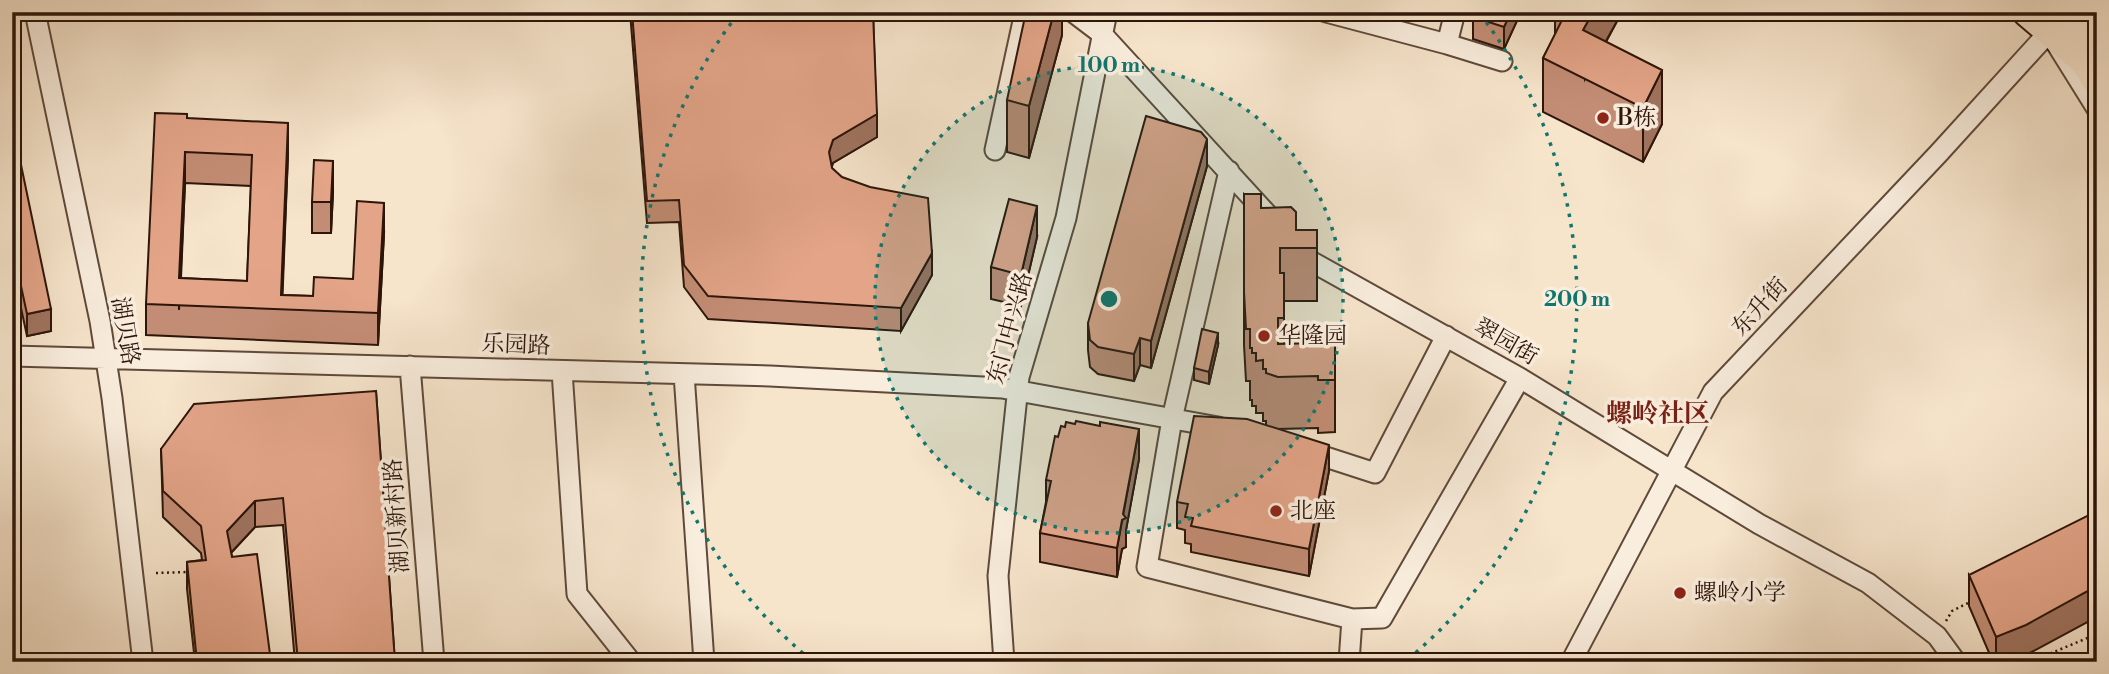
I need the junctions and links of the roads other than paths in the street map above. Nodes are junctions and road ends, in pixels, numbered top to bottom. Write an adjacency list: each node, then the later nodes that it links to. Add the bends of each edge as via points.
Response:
1 (35, 12): 20 (street, 湖贝路)
2 (1025, 12): 16 (street)
3 (1073, 12): 11 (street, 翠园街)
4 (1107, 12): 11 (street, 东门中兴路)
5 (1455, 12): 12 (street)
6 (2027, 12): 10 (highway)
7 (1329, 13): 12 (street)
8 (2070, 13): 9 (street); 13 (highway)
9 (2097, 24)
10 (2049, 32): 13 (highway); 15 (street); 29 (street, 东升街, via 1713,392)
11 (1102, 34): 17 (street, 翠园街); 25 (street, 东门中兴路, via 1066,218)
12 (1447, 44): 14 (street)
13 (2092, 59)
14 (1502, 61)
15 (2097, 109)
16 (995, 150)
17 (1229, 171): 18 (street, 翠园街, via 1307,259); 26 (street)
18 (1446, 336): 24 (street, 翠园街); 28 (street, via 1375,472)
19 (12, 356): 20 (street, 乐园路)
20 (106, 358): 21 (street, 乐园路); 31 (street, 湖贝路)
21 (410, 366): 22 (street, 乐园路); 32 (street, 湖贝新村路)
22 (562, 371): 23 (street, 乐园路); 33 (street, via 577,594)
23 (684, 374): 25 (street, 乐园路); 34 (street)
24 (1520, 378): 29 (street, 翠园街); 30 (street, via 1382,618)
25 (1018, 392): 26 (street, 乐园路); 35 (street, 东门中兴路, via 998,576)
26 (1172, 419): 27 (street, 乐园路); 30 (street, via 1147,567)
27 (1234, 430)
28 (1285, 444)
29 (1674, 470): 37 (street, 东升街); 38 (street, 翠园街, via 1759,524 1868,583 1937,636)
30 (1352, 619): 36 (street)
31 (143, 662)
32 (433, 662)
33 (631, 662)
34 (704, 662)
35 (1004, 662)
36 (1349, 662)
37 (1571, 662)
38 (1956, 662)

